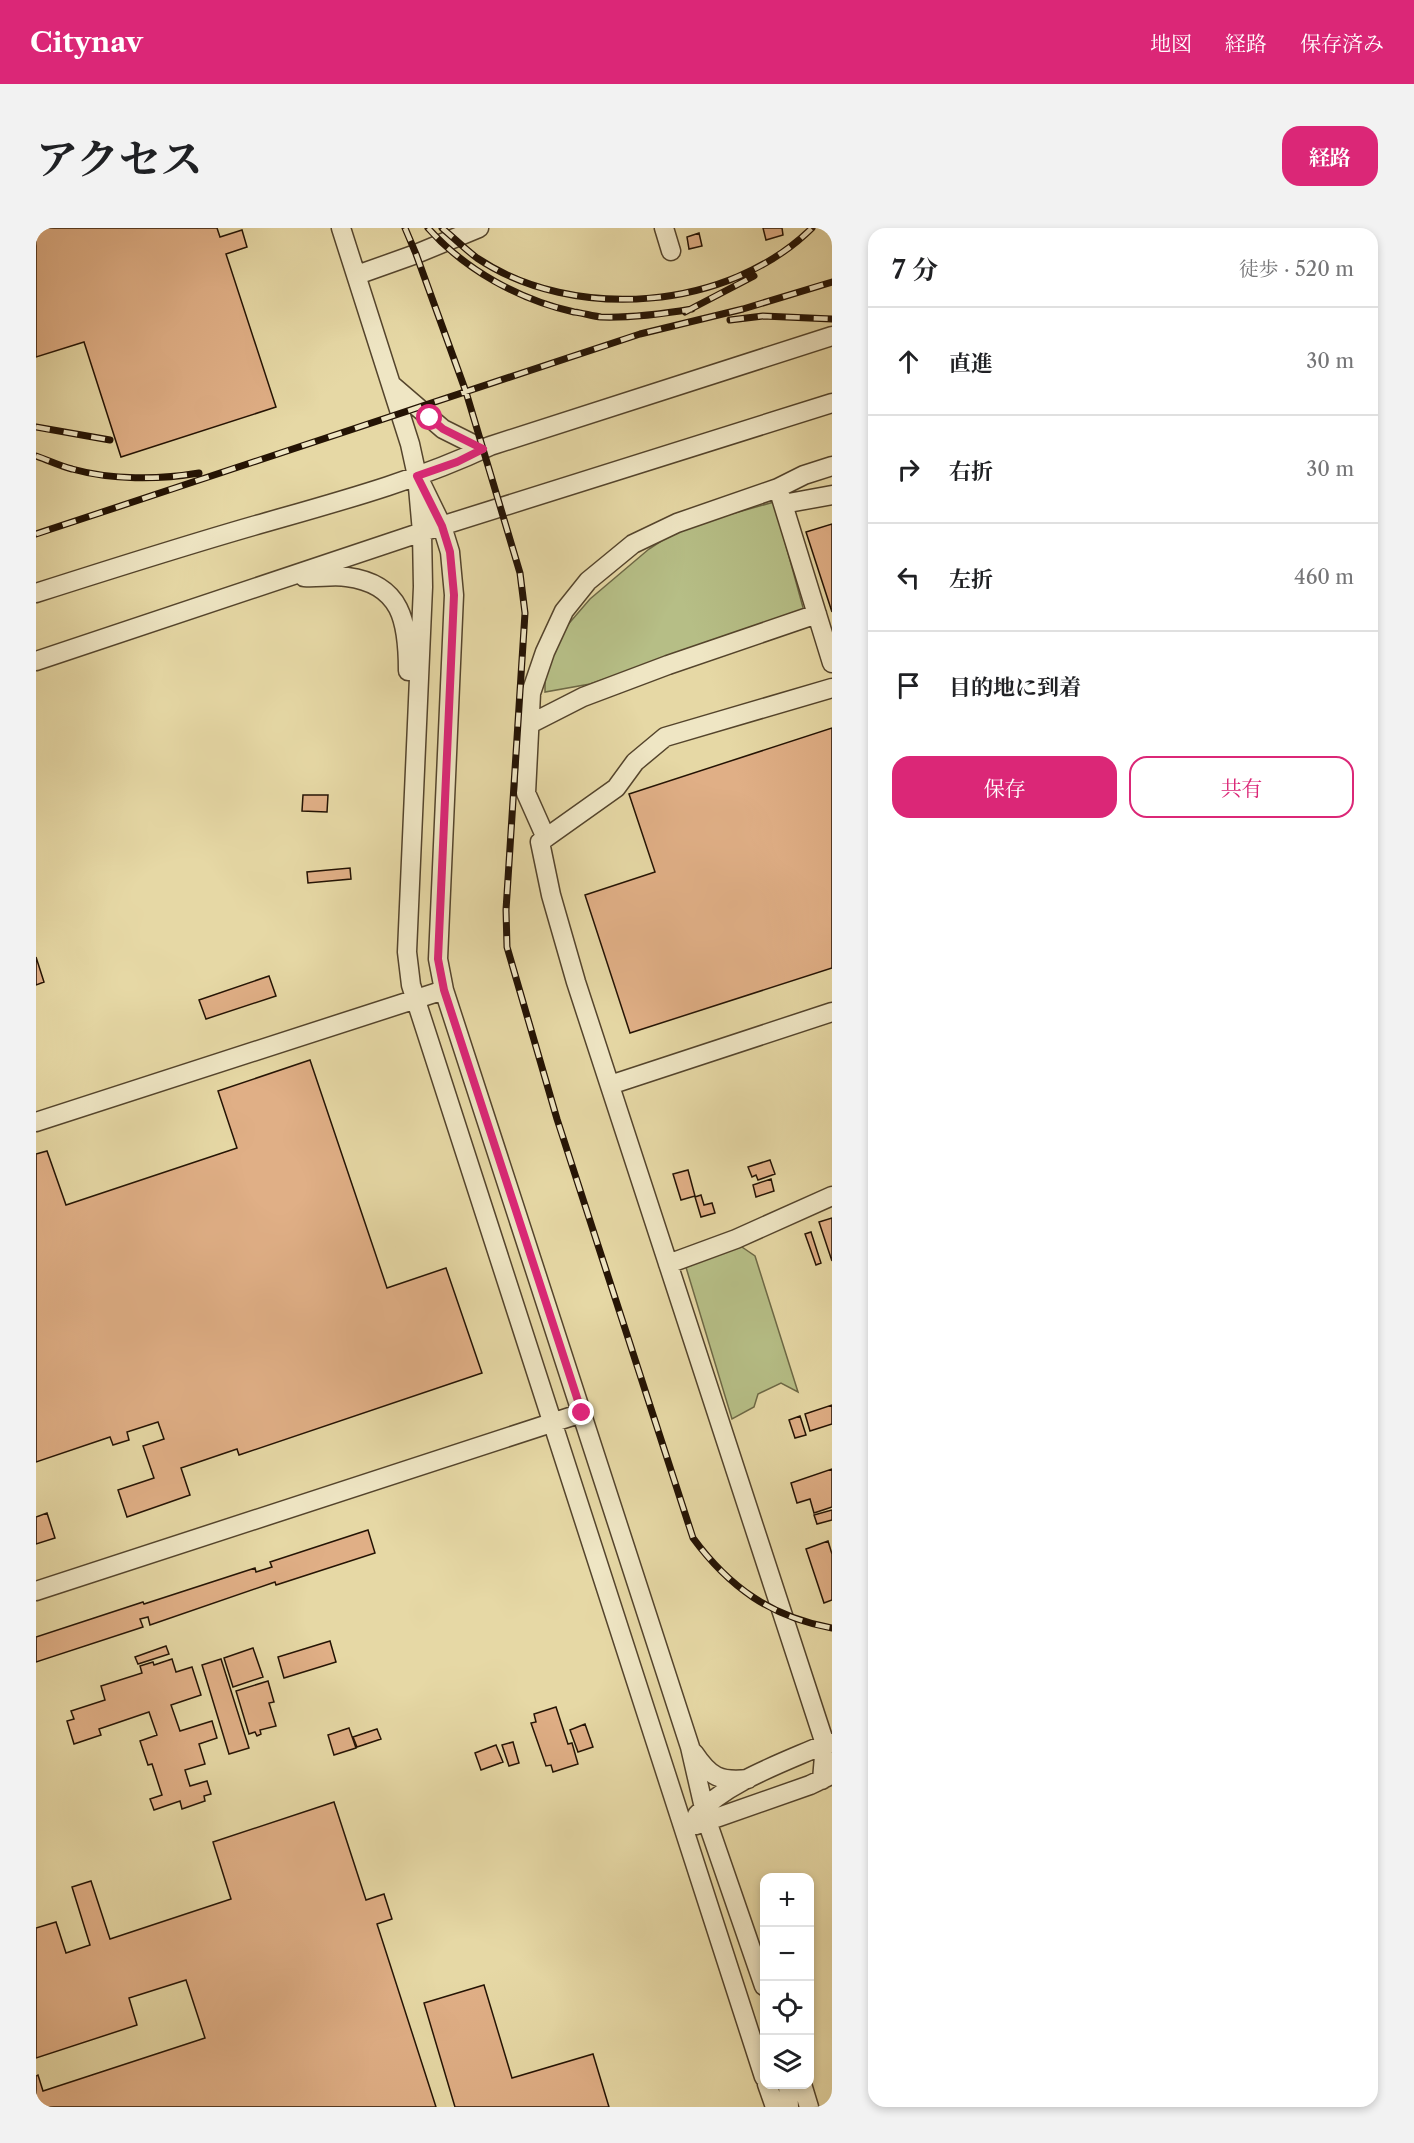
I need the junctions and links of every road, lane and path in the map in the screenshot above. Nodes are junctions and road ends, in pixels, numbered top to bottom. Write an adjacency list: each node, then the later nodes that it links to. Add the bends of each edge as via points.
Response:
1 (341, 228): 5 (lane)
2 (479, 228): 5 (lane)
3 (664, 228): 4 (lane)
4 (671, 251)
5 (357, 275): 7 (lane)
6 (832, 336): 9 (lane)
7 (393, 386): 9 (lane, via 443,429); 11 (lane)
8 (832, 403): 14 (lane)
9 (483, 449): 11 (lane)
10 (832, 466): 13 (lane, via 804,475)
11 (417, 476): 14 (lane); 15 (lane); 17 (lane)
12 (832, 495): 13 (lane)
13 (781, 496): 18 (lane); 22 (lane, via 677,524 644,538 588,581 564,611 545,652 533,683)
14 (442, 526): 15 (lane); 25 (lane, via 450,552 454,595 438,940)
15 (422, 532): 16 (lane); 23 (lane)
16 (291, 576): 19 (lane); 23 (lane, via 346,576 375,583 394,598 408,650 408,753)
17 (36, 593)
18 (817, 614): 20 (lane); 22 (lane, via 583,697)
19 (36, 661)
20 (832, 663)
21 (832, 688): 24 (lane, via 665,737 635,762 616,788)
22 (530, 724): 24 (lane, via 526,793)
23 (414, 795): 26 (lane, via 407,952)
24 (546, 838): 28 (lane, via 540,842 550,896)
25 (444, 990): 26 (lane); 32 (lane)
26 (415, 999): 29 (lane); 33 (lane)
27 (832, 1012): 28 (lane)
28 (610, 1085): 31 (lane)
29 (36, 1122)
30 (832, 1196): 31 (lane)
31 (668, 1264): 35 (lane)
32 (582, 1413): 33 (lane); 36 (lane)
33 (553, 1423): 34 (lane); 39 (lane)
34 (36, 1591)
35 (830, 1746): 37 (lane); 38 (lane)
36 (690, 1747): 38 (lane, via 710,1773 720,1779); 39 (lane)
37 (827, 1777): 39 (lane)
38 (748, 1779): 39 (lane)
39 (697, 1821): 40 (lane); 41 (lane, via 700,1876)
40 (762, 1981)
41 (760, 2062)
42 (768, 2089): 45 (lane)
43 (788, 2089): 46 (lane)
44 (803, 2089): 47 (lane)
45 (775, 2107)
46 (789, 2107)
47 (809, 2107)

